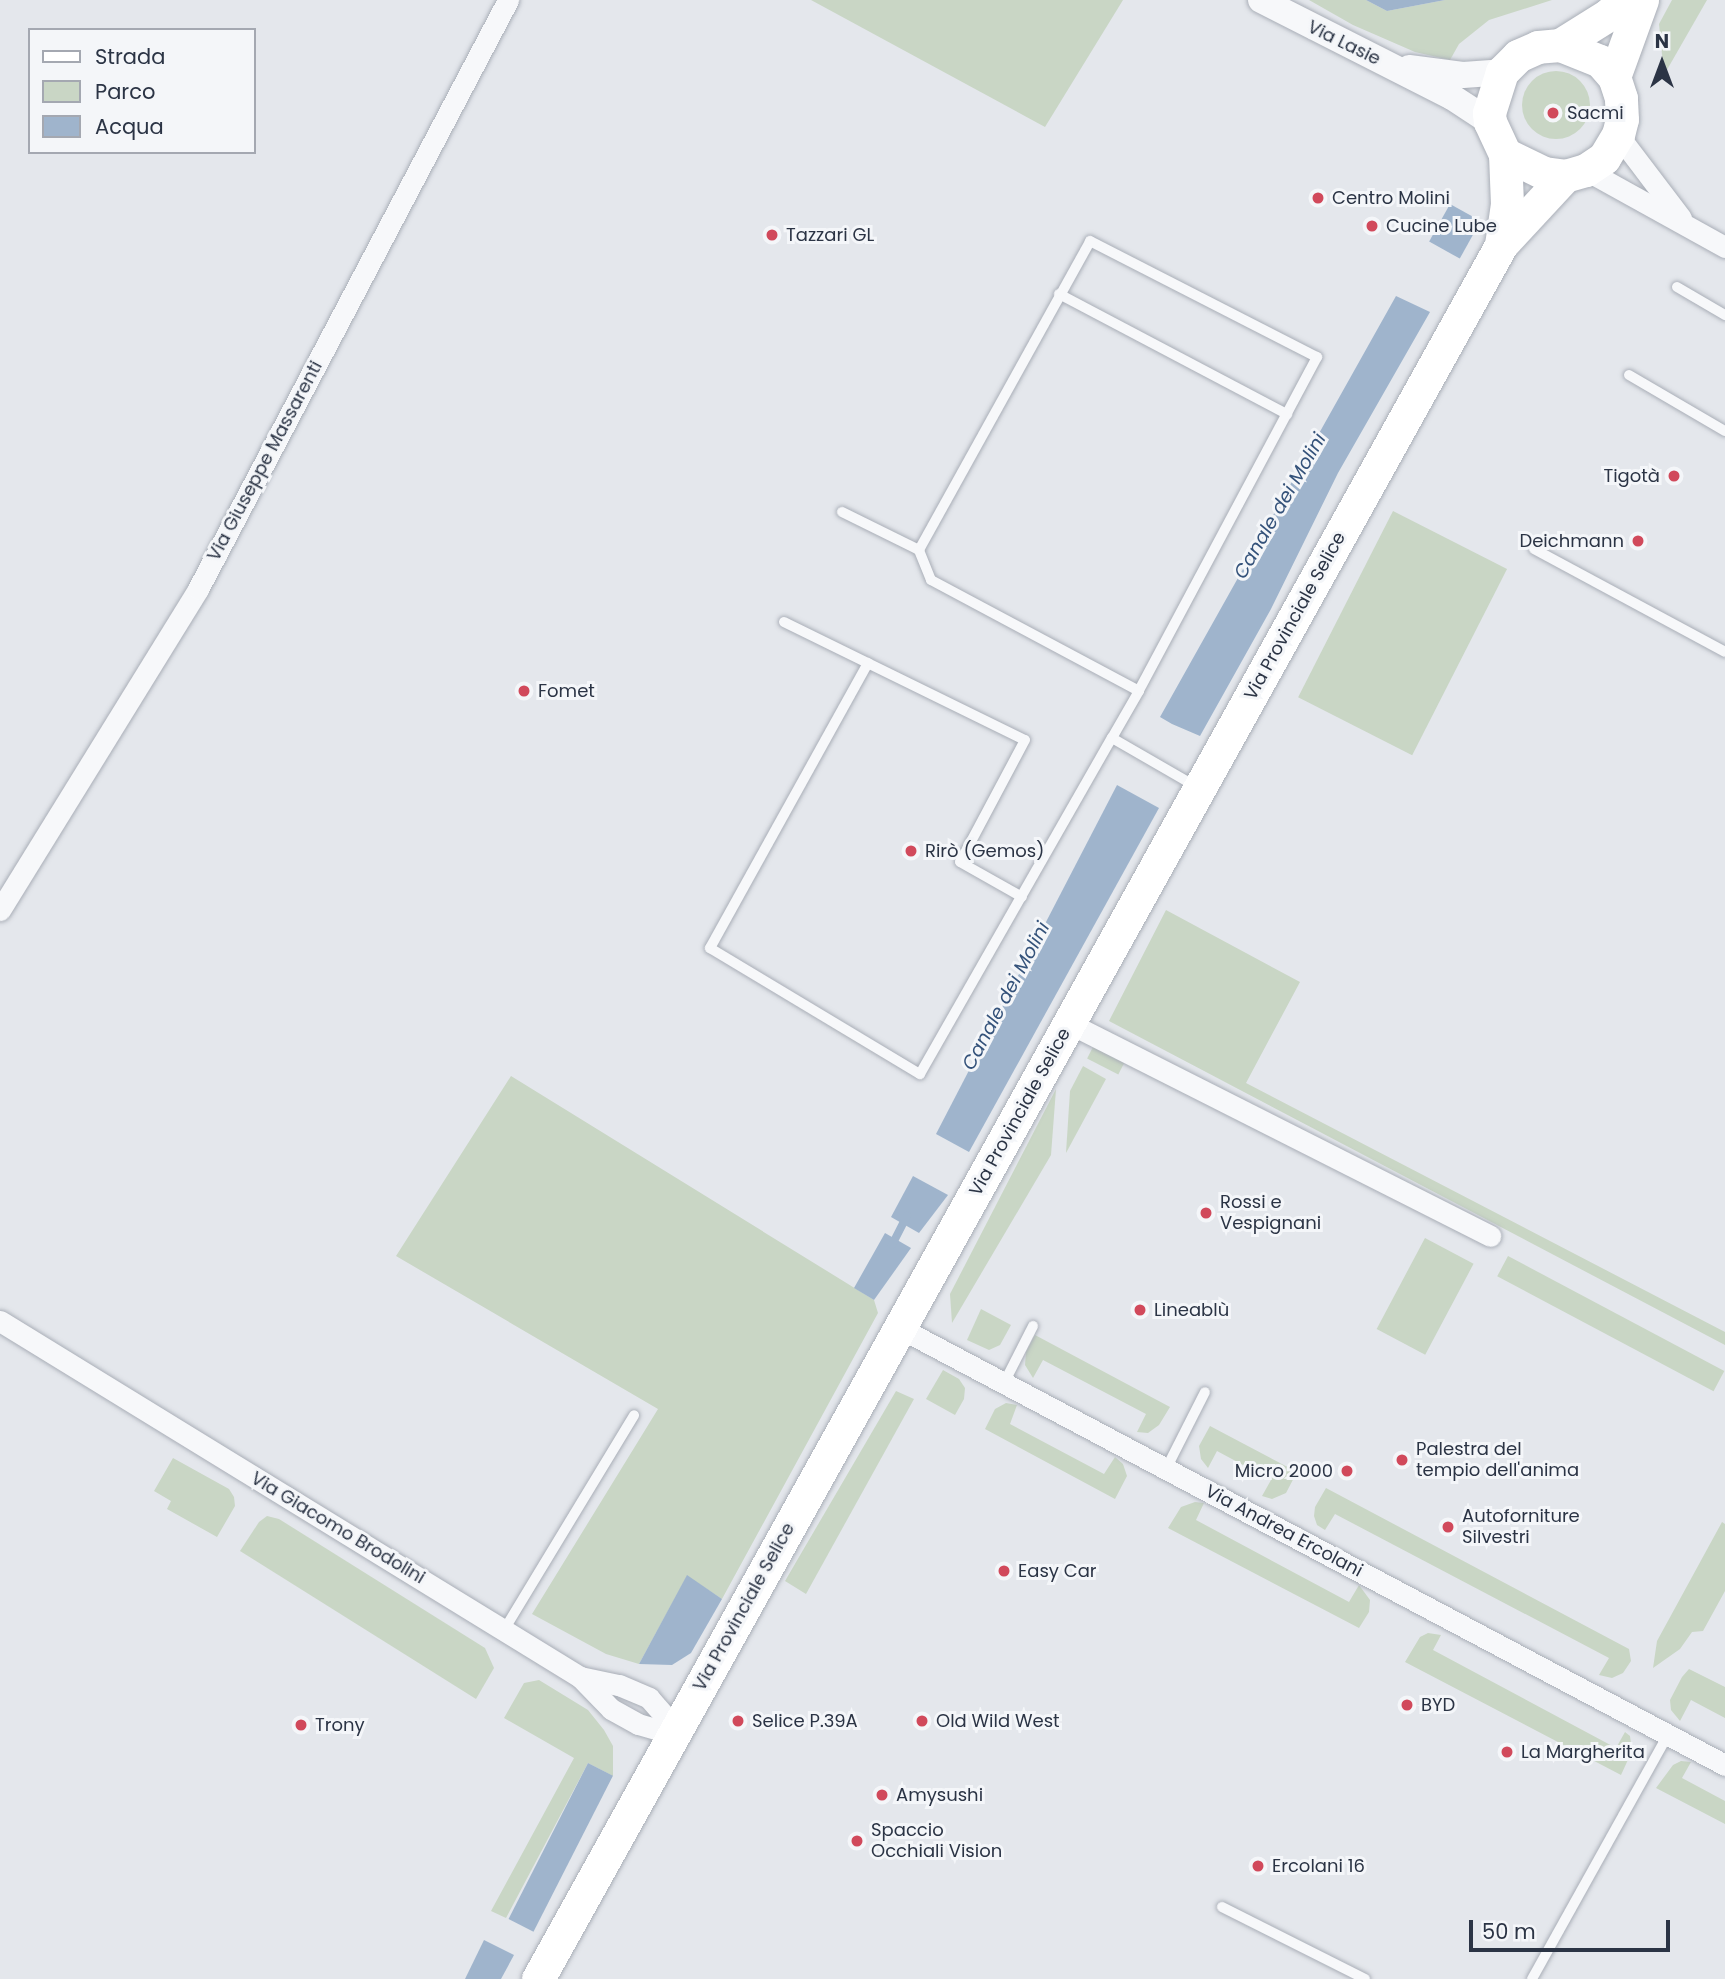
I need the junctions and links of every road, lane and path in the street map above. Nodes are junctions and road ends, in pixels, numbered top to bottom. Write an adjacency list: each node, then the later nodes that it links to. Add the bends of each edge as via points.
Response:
1 (508, 0): 32 (street, Via Giuseppe Massarenti, via 198,589)
2 (1261, 0): 6 (street, Via Lasie)
3 (1624, 0): 5 (main road)
4 (1642, 0): 8 (main road)
5 (1560, 45): 7 (main road, via 1538,47 1518,56); 8 (main road, via 1600,61)
6 (1390, 66): 7 (street, Via Lasie, via 1463,75); 9 (street, Via Lasie)
7 (1502, 72): 9 (main road)
8 (1614, 78): 10 (main road, via 1621,97)
9 (1490, 122): 11 (main road, Via Provinciale Selice)
10 (1618, 135): 12 (main road, Via Provinciale Selice, via 1604,158); 13 (street)
11 (1505, 154): 12 (main road, via 1544,173); 14 (main road, Via Provinciale Selice, via 1507,204)
12 (1576, 173): 13 (street); 14 (main road, Via Provinciale Selice)
13 (1687, 225): 15 (street)
14 (1502, 245): 30 (main road, Via Provinciale Selice)
15 (1725, 247)
16 (1677, 287): 18 (lane)
17 (1059, 294): 20 (lane); 20 (lane, via 1090,242 1317,357); 24 (lane)
18 (1725, 315)
19 (1629, 375): 21 (lane)
20 (1287, 414): 28 (lane)
21 (1725, 431)
22 (842, 512): 24 (lane)
23 (1534, 549): 26 (lane)
24 (919, 550): 28 (lane, via 931,580)
25 (784, 622): 27 (lane)
26 (1725, 652)
27 (868, 663): 31 (lane, via 1025,740 960,862); 31 (lane, via 710,948 920,1074)
28 (1139, 691): 29 (lane)
29 (1112, 738): 30 (lane); 31 (lane)
30 (1199, 789): 33 (main road, Via Provinciale Selice)
31 (1022, 897)
32 (0, 910)
33 (1069, 1023): 34 (street); 37 (main road, Via Provinciale Selice)
34 (1490, 1236)
35 (0, 1321): 42 (street, Via Giacomo Brodolini)
36 (1033, 1326): 38 (lane)
37 (900, 1328): 38 (street, Via Andrea Ercolani); 44 (main road, Via Provinciale Selice)
38 (1004, 1383): 41 (street, Via Andrea Ercolani)
39 (1205, 1392): 41 (lane)
40 (634, 1415): 42 (lane)
41 (1166, 1469): 48 (street, Via Andrea Ercolani)
42 (504, 1630): 43 (street, Via Giacomo Brodolini)
43 (580, 1677): 45 (street, via 619,1685); 46 (street, Via Giacomo Brodolini, via 611,1709)
44 (699, 1689): 45 (street); 47 (main road, Via Provinciale Selice)
45 (649, 1698): 47 (street)
46 (638, 1724): 47 (street, Via Giacomo Brodolini); 50 (street)
47 (675, 1732): 50 (main road, Via Provinciale Selice)
48 (1668, 1735): 49 (street, Via Andrea Ercolani); 54 (lane)
49 (1725, 1765)
50 (656, 1768): 52 (main road, Via Provinciale Selice)
51 (1222, 1907): 53 (lane)
52 (538, 1979)
53 (1365, 1979)
54 (1532, 1979)

